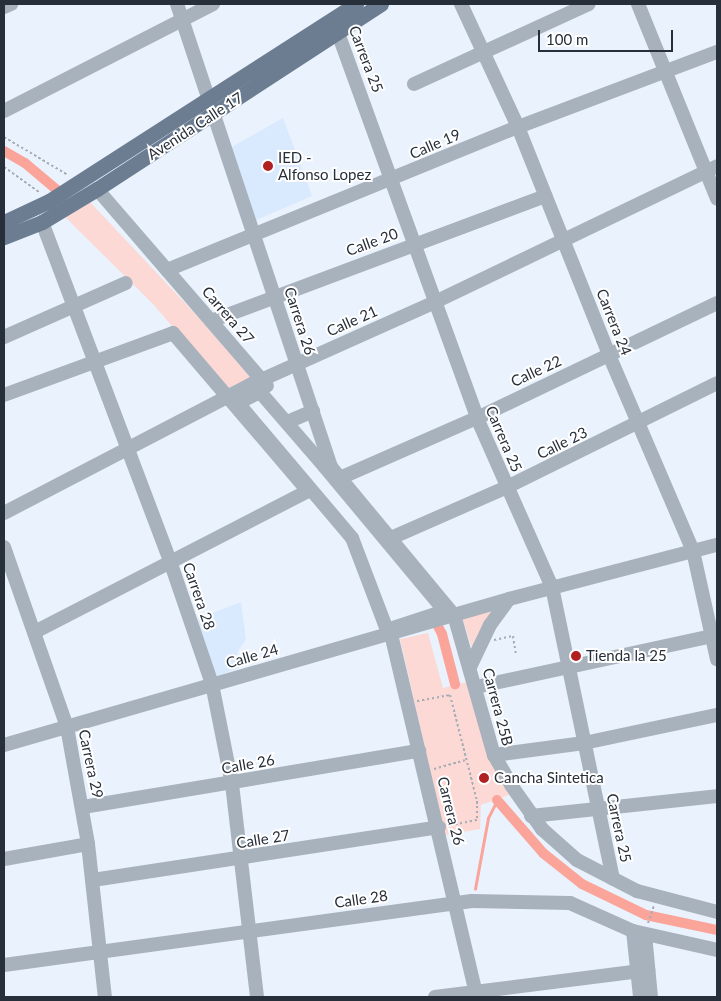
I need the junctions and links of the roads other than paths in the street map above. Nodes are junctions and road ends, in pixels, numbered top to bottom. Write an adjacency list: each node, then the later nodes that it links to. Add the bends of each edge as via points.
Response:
1 (11, 4): 8 (street)
2 (177, 4): 10 (street, Carrera 26)
3 (213, 4): 10 (street)
4 (381, 4): 9 (main road, Avenida Calle 17)
5 (461, 4): 12 (street, Carrera 24)
6 (589, 4): 12 (street)
7 (638, 4): 14 (street)
8 (4, 8)
9 (350, 10): 11 (main road, Avenida Calle 17)
10 (182, 21): 16 (street, Carrera 26); 17 (street)
11 (336, 26): 16 (main road, Avenida Calle 17); 20 (street, Carrera 25)
12 (484, 52): 15 (street); 18 (street, Carrera 24)
13 (717, 52): 14 (street, Calle 19)
14 (665, 72): 18 (street, Calle 19); 19 (street)
15 (414, 84)
16 (212, 107): 21 (main road, Avenida Calle 17); 24 (main road, Avenida Calle 17, via 76,184); 27 (street, Carrera 26)
17 (4, 111)
18 (518, 127): 20 (street, Calle 19); 22 (street, Carrera 24)
19 (712, 168): 23 (street); 29 (street, Calle 21)
20 (393, 180): 27 (street, Calle 19); 30 (street, Carrera 25)
21 (90, 193): 24 (main road, Avenida Calle 17); 31 (street, Carrera 27)
22 (545, 196): 29 (street, Carrera 24); 30 (street, Calle 20)
23 (717, 199)
24 (52, 205): 25 (main road, Avenida Calle 17); 26 (main road, Avenida Calle 17)
25 (4, 222)
26 (42, 222): 28 (main road, Avenida Calle 17); 36 (street, Carrera 28)
27 (254, 232): 31 (street, Calle 19); 33 (street, Carrera 26)
28 (4, 236)
29 (564, 239): 34 (street, Calle 21); 39 (street, Carrera 24)
30 (416, 243): 33 (street, Calle 20); 34 (street, Carrera 25)
31 (167, 270): 37 (street, Carrera 27)
32 (126, 283): 36 (street)
33 (275, 295): 37 (street, Calle 20); 41 (street, Carrera 26)
34 (435, 302): 41 (street, Calle 21); 47 (street, Carrera 25)
35 (717, 303): 39 (street, Calle 22)
36 (75, 306): 38 (street); 40 (street, Carrera 28)
37 (211, 320): 42 (street, Carrera 27)
38 (4, 337)
39 (609, 354): 47 (street, Calle 22); 49 (street, Carrera 24)
40 (96, 360): 44 (street); 45 (street, via 173,333); 50 (street, Carrera 28)
41 (297, 363): 42 (street, Calle 21); 46 (street, Carrera 26)
42 (257, 382): 45 (street, Calle 21); 48 (street, Carrera 27)
43 (717, 383): 49 (street, Calle 23)
44 (4, 395)
45 (228, 396): 50 (street, Calle 21); 60 (street, via 308,491)
46 (313, 410): 48 (street); 51 (street, Carrera 26)
47 (477, 418): 52 (street, Calle 22); 53 (street, Carrera 25)
48 (292, 420): 51 (street, Carrera 27)
49 (640, 423): 53 (street, Calle 23); 59 (street, Carrera 24)
50 (128, 448): 54 (street, Calle 21); 60 (street, Carrera 28)
51 (331, 467): 52 (street, Carrera 26)
52 (340, 478): 55 (street, Carrera 26)
53 (507, 487): 55 (street, Calle 23); 61 (street, Carrera 25)
54 (4, 513)
55 (391, 538): 63 (street, Carrera 26)
56 (349, 540): 65 (street, Carrera 26)
57 (717, 545): 59 (street, Calle 24)
58 (4, 547): 64 (street, Carrera 29)
59 (693, 551): 61 (street, Calle 24); 66 (street, Carrera 24)
60 (171, 564): 64 (street); 70 (street, Carrera 28)
61 (552, 587): 62 (street, Calle 24); 68 (street, Carrera 25)
62 (509, 599): 63 (street, Calle 24); 69 (street, via 490,625)
63 (450, 616): 65 (street, Calle 24); 69 (street, Carrera 25B)
64 (35, 632): 73 (street, Carrera 29)
65 (387, 633): 65 (street, via 352,538 238,403 260,392 445,611); 70 (street, Calle 24); 76 (street, Carrera 26)
66 (715, 636): 67 (street, Carrera 24); 68 (street)
67 (717, 659)
68 (568, 666): 71 (street); 74 (street, Carrera 25)
69 (470, 667): 71 (street, Carrera 25B)
70 (212, 684): 73 (street, Calle 24); 78 (street, Carrera 28)
71 (476, 688): 77 (street, Carrera 25B)
72 (717, 715): 74 (street)
73 (67, 727): 75 (street, Calle 24); 80 (street, Carrera 29)
74 (584, 743): 77 (street); 81 (street, Carrera 25)
75 (4, 745)
76 (419, 752): 78 (street, Calle 26); 83 (street, Carrera 26)
77 (494, 755): 82 (street, Carrera 25B)
78 (232, 784): 80 (street, Calle 26); 86 (street, Carrera 28)
79 (717, 796): 81 (street)
80 (83, 807): 84 (street, Carrera 29)
81 (598, 807): 82 (street); 87 (street, Carrera 25)
82 (531, 816): 87 (street, Carrera 25B, via 577,860)
83 (438, 827): 86 (street, Calle 27); 89 (street, Carrera 26)
84 (88, 844): 85 (street); 88 (street, Carrera 29)
85 (4, 859)
86 (241, 859): 88 (street, Calle 27); 91 (street, Carrera 28)
87 (613, 879): 90 (street, via 644,893)
88 (93, 880): 94 (street, Carrera 29)
89 (456, 901): 91 (street, Calle 28); 92 (street, Calle 28, via 570,902); 97 (street, Carrera 26)
90 (717, 912)
91 (249, 932): 94 (street, Calle 28); 99 (street, Carrera 28)
92 (639, 933): 93 (street, Calle 28); 96 (street)
93 (717, 950)
94 (101, 951): 95 (street, Calle 28); 98 (street, Carrera 29)
95 (4, 965)
96 (643, 970): 97 (street); 101 (street); 102 (street)
97 (477, 995): 100 (street)
98 (105, 997)
99 (257, 997)
100 (435, 997)
101 (640, 997)
102 (651, 997)

